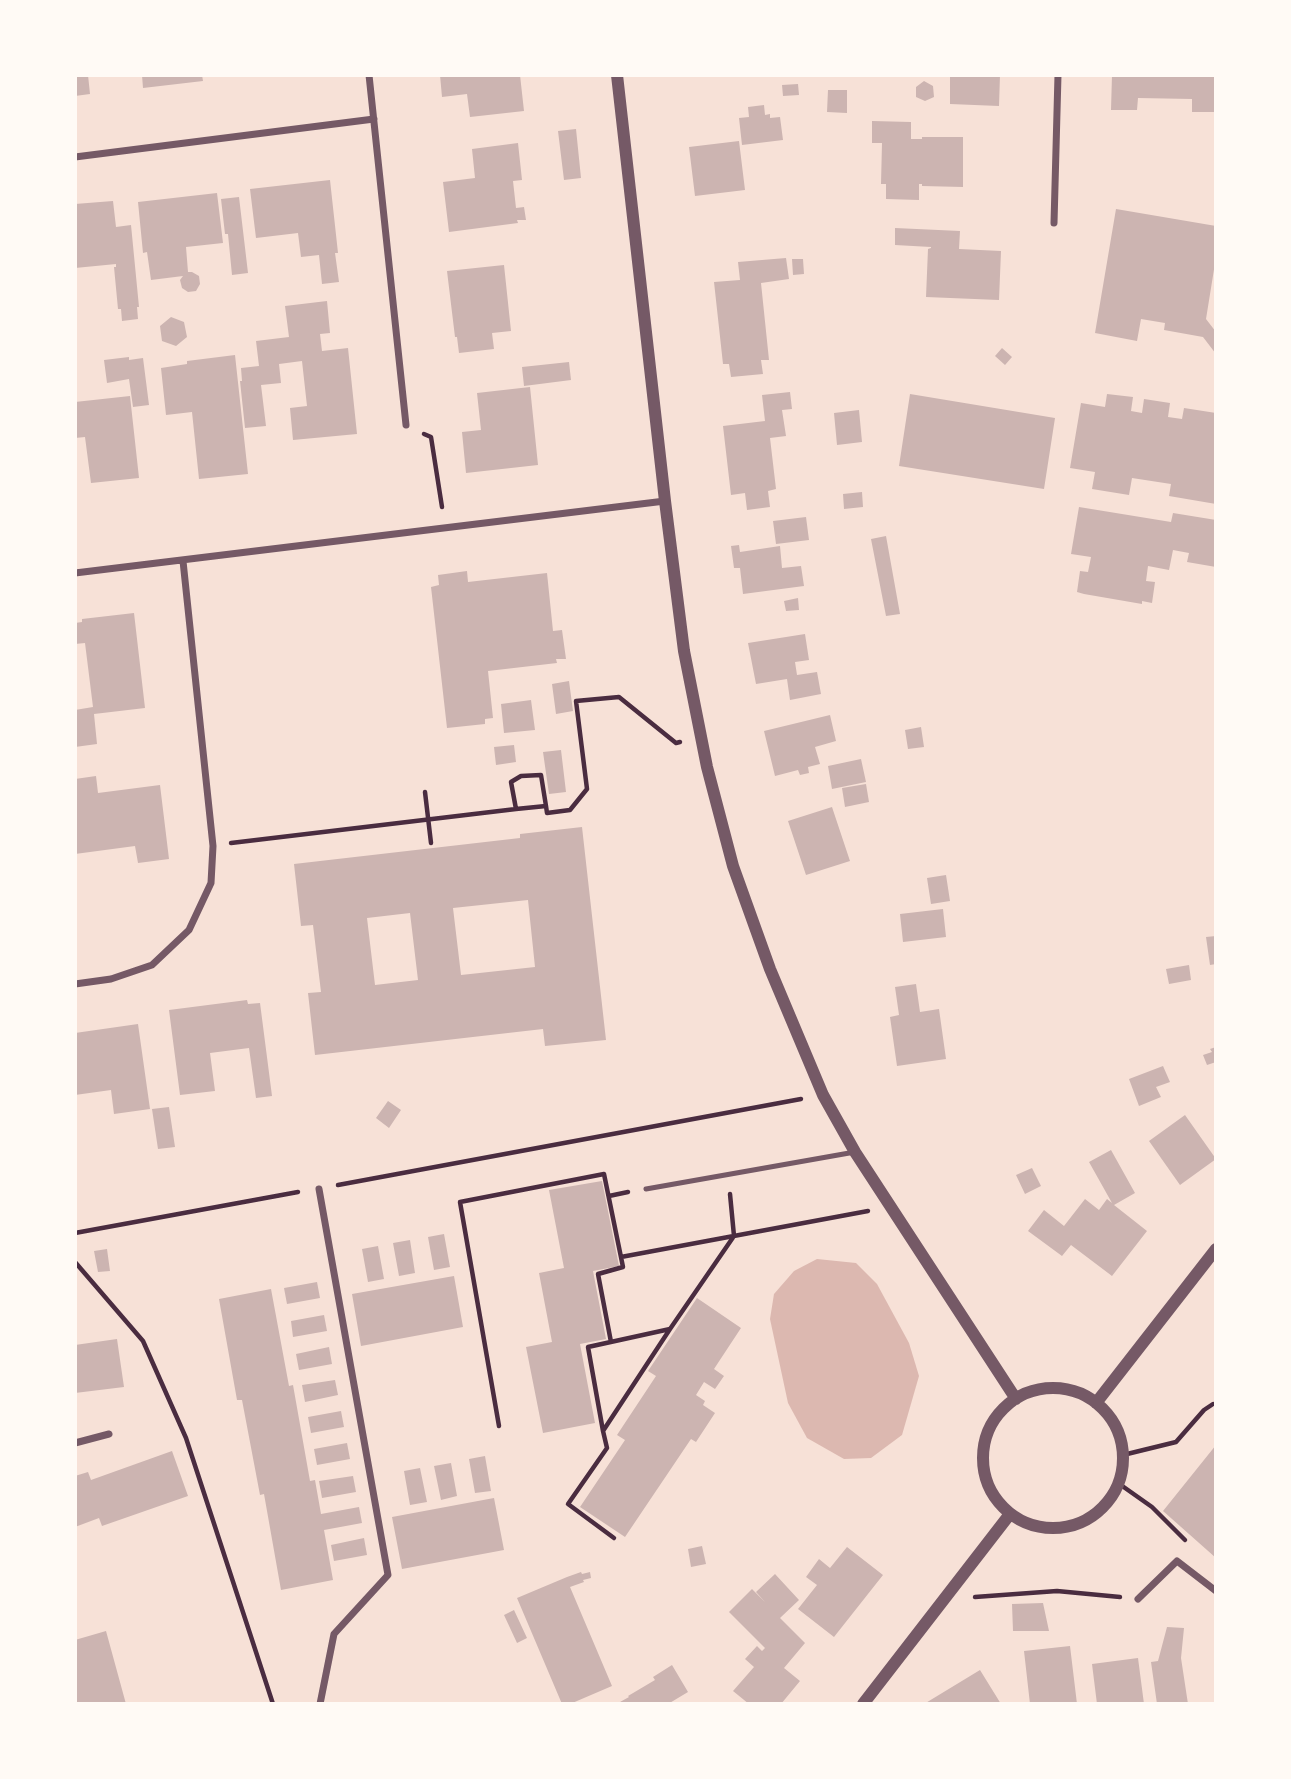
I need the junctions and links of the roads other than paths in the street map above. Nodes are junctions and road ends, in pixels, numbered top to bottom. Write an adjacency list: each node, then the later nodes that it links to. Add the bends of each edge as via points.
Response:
1 (369, 75): 4 (street)
2 (617, 75): 8 (street)
3 (1058, 75): 6 (street)
4 (374, 119): 5 (street); 7 (street)
5 (75, 156)
6 (1054, 223)
7 (406, 425)
8 (664, 501): 9 (street); 12 (street, via 684,651 733,866 823,1095)
9 (183, 561): 10 (street); 11 (street, via 213,846 211,883 189,930 152,965 111,979)
10 (75, 573)
11 (75, 984)
12 (855, 1152): 14 (lane); 16 (street)
13 (319, 1189): 23 (street, via 388,1575 334,1634)
14 (646, 1189)
15 (1216, 1249): 17 (street)
16 (1016, 1399): 17 (street, via 1048,1388 1065,1389); 20 (street, via 992,1423 983,1455 989,1488)
17 (1096, 1403): 20 (street, via 1115,1426 1123,1455 1118,1483 1109,1500 1096,1513 1063,1528 1044,1528)
18 (109, 1434): 19 (street)
19 (75, 1443)
20 (1010, 1514): 24 (street)
21 (1216, 1591): 22 (street, via 1177,1561)
22 (1138, 1599)
23 (320, 1704)
24 (863, 1704)

